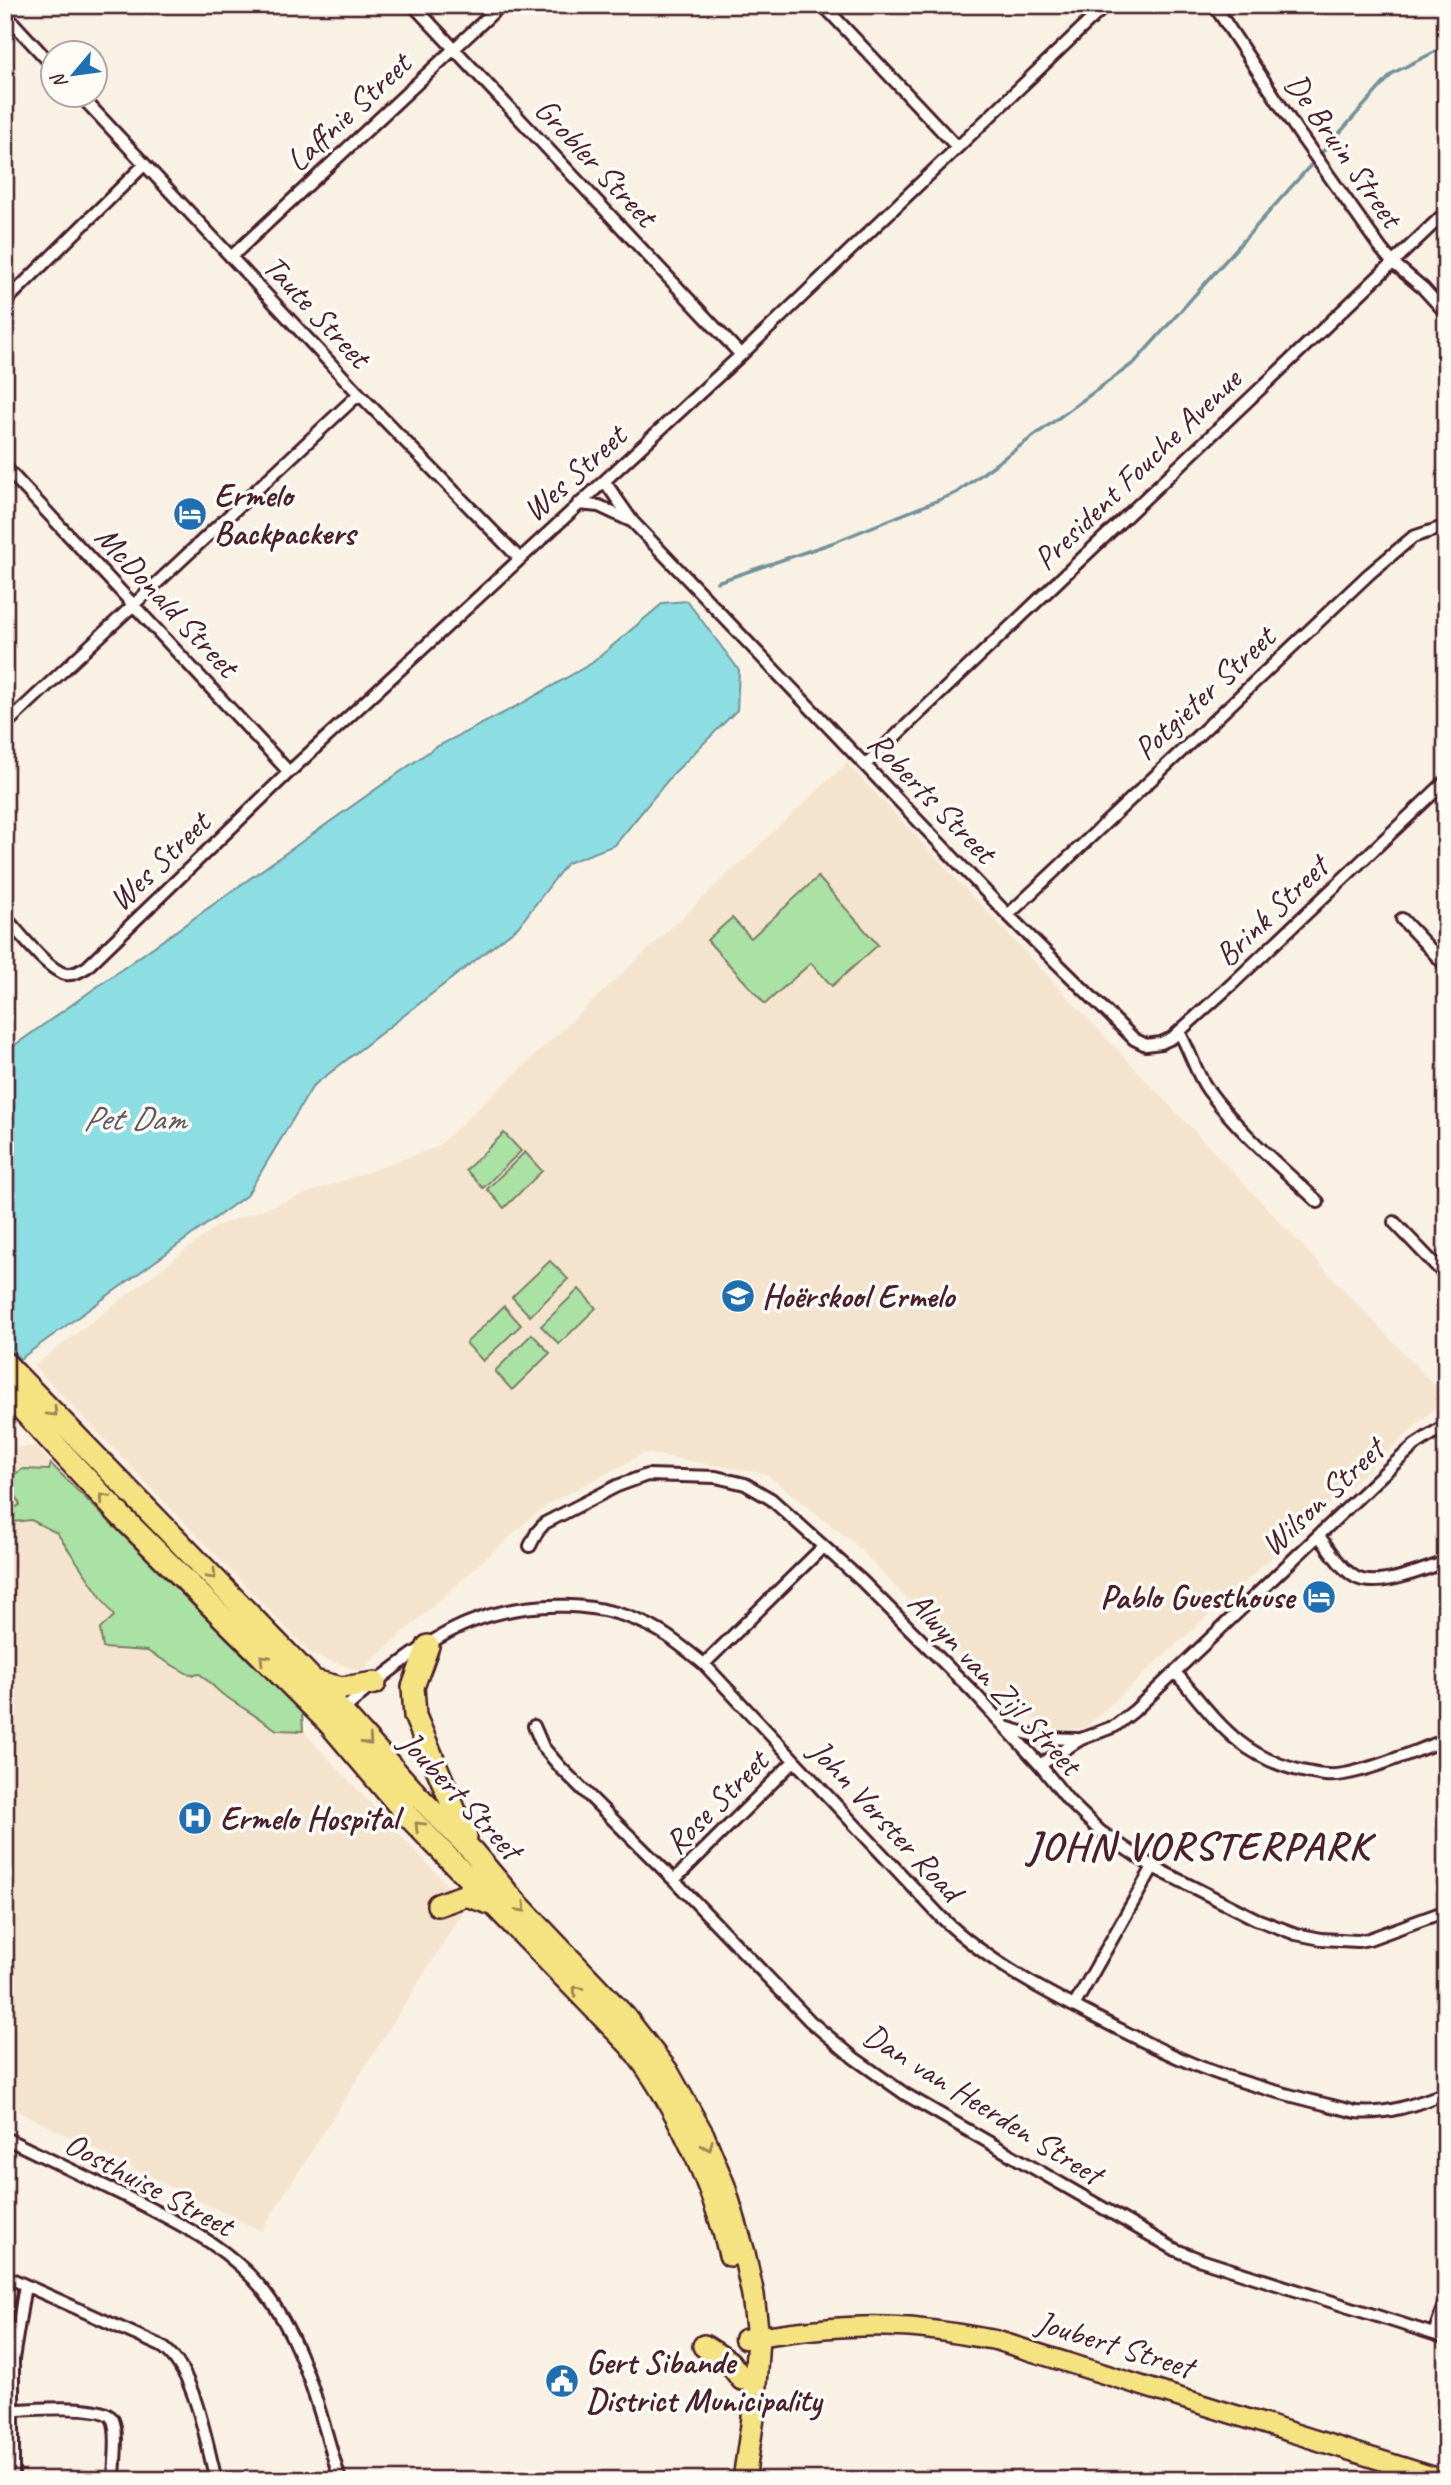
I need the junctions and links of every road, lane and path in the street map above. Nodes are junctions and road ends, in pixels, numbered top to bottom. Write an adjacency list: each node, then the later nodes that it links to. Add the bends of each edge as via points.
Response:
1 (414, 5): 8 (street, Grobler Street)
2 (501, 5): 8 (street, Laffnie Street)
3 (823, 5): 10 (street)
4 (1106, 5): 10 (street, Wes Street)
5 (1214, 5): 14 (street, De Bruin Street)
6 (5, 14): 7 (street)
7 (38, 50)
8 (455, 50): 13 (street, Laffnie Street); 17 (street, Grobler Street)
9 (92, 108): 11 (street, Taute Street)
10 (957, 147): 17 (street, Wes Street)
11 (144, 164): 13 (street, Taute Street); 15 (street)
12 (1446, 212): 14 (street, President Fouche Avenue)
13 (231, 257): 18 (street, Taute Street)
14 (1392, 262): 16 (street, De Bruin Street); 27 (street, President Fouche Avenue)
15 (5, 302)
16 (1446, 313)
17 (741, 355): 20 (street, Wes Street)
18 (359, 394): 24 (street, Taute Street); 25 (street)
19 (5, 467): 25 (street, McDonald Street)
20 (605, 482): 21 (street, Wes Street); 22 (street)
21 (578, 504): 22 (street, via 609,509); 24 (street, Wes Street)
22 (633, 522): 27 (street, Roberts Street)
23 (1446, 526): 30 (street, Potgieter Street, via 1413,537 1369,574)
24 (520, 559): 28 (street, Wes Street)
25 (133, 603): 26 (street); 28 (street, McDonald Street)
26 (5, 725)
27 (865, 765): 30 (street, Roberts Street)
28 (289, 772): 31 (street, Wes Street, via 87,967 64,974)
29 (1446, 781): 35 (street, Brink Street)
30 (1008, 915): 34 (street, Roberts Street)
31 (5, 917)
32 (1402, 919): 33 (street)
33 (1445, 963)
34 (1122, 1027): 35 (street, Brink Street, via 1146,1045 1166,1042)
35 (1179, 1032): 36 (street, via 1213,1096)
36 (1318, 1202)
37 (1394, 1222): 38 (street)
38 (1446, 1276)
39 (9, 1377): 48 (highway, Joubert Street, one-way to 48); 50 (highway, Joubert Street, one-way to 39, via 121,1516)
40 (1446, 1424): 41 (street, Wilson Street, via 1402,1456)
41 (1319, 1536): 44 (street, via 1358,1579 1401,1577); 47 (street, Wilson Street)
42 (530, 1546): 43 (street, Alwyn van Zijl Street, via 545,1523 617,1486 659,1474 716,1477 745,1484 771,1499)
43 (822, 1547): 46 (street); 52 (street, Alwyn van Zijl Street, via 862,1581)
44 (1446, 1562)
45 (428, 1646): 46 (street, John Vorster Road, via 490,1616 570,1606 596,1608 660,1631); 49 (street, John Vorster Road); 55 (highway, via 412,1697)
46 (704, 1664): 56 (street, John Vorster Road)
47 (1175, 1672): 53 (street, Wilson Street, via 1125,1718); 54 (street, via 1245,1748 1294,1769 1345,1774)
48 (314, 1681): 49 (highway, via 342,1688); 50 (highway, Joubert Street)
49 (375, 1683): 50 (street, John Vorster Road)
50 (335, 1717): 58 (highway, Joubert Street, one-way to 58); 63 (highway, Joubert Street, one-way to 50, via 407,1815)
51 (534, 1726): 61 (street, Dan van Heerden Street, via 551,1757)
52 (1005, 1727): 53 (street, via 1042,1738); 57 (street, Alwyn van Zijl Street)
53 (1081, 1739): 57 (street, Wilson Street)
54 (1446, 1740)
55 (425, 1743): 58 (highway); 59 (highway)
56 (794, 1760): 61 (street, Rose Street); 65 (street, John Vorster Road, via 960,1935 1013,1973)
57 (1040, 1765): 60 (street, Alwyn van Zijl Street, via 1101,1832)
58 (417, 1795): 59 (highway, Joubert Street)
59 (472, 1851): 72 (highway, Joubert Street, one-way to 72, via 625,2017 681,2093 734,2215 753,2295)
60 (1153, 1867): 64 (street, Alwyn van Zijl Street, via 1256,1919 1321,1939 1357,1941); 65 (street)
61 (674, 1880): 71 (street, Dan van Heerden Street, via 810,2021 905,2094 1176,2250)
62 (438, 1905): 63 (highway, via 466,1895)
63 (494, 1905): 72 (highway, Joubert Street, one-way to 63, via 726,2239 693,2152 667,2101 630,2045)
64 (1446, 1911)
65 (1074, 2006): 66 (street, John Vorster Road, via 1203,2068 1356,2112 1400,2109)
66 (1446, 2093)
67 (5, 2138): 80 (street, Oosthuise Street, via 176,2221 238,2262 289,2330)
68 (5, 2276): 69 (street)
69 (25, 2285): 74 (street); 79 (street, via 176,2357 194,2399)
70 (1446, 2299): 71 (street, Dan van Heerden Street)
71 (1440, 2336)
72 (751, 2338): 75 (highway); 82 (highway, via 753,2418); 83 (main road, Joubert Street, via 898,2326 995,2340)
73 (704, 2346): 75 (highway, via 729,2362)
74 (9, 2359): 76 (street)
75 (742, 2379): 81 (highway)
76 (13, 2410): 77 (street); 78 (street, via 90,2409 109,2414 114,2424)
77 (13, 2480)
78 (114, 2480)
79 (216, 2480)
80 (340, 2480)
81 (730, 2480)
82 (744, 2480)
83 (1444, 2480)

